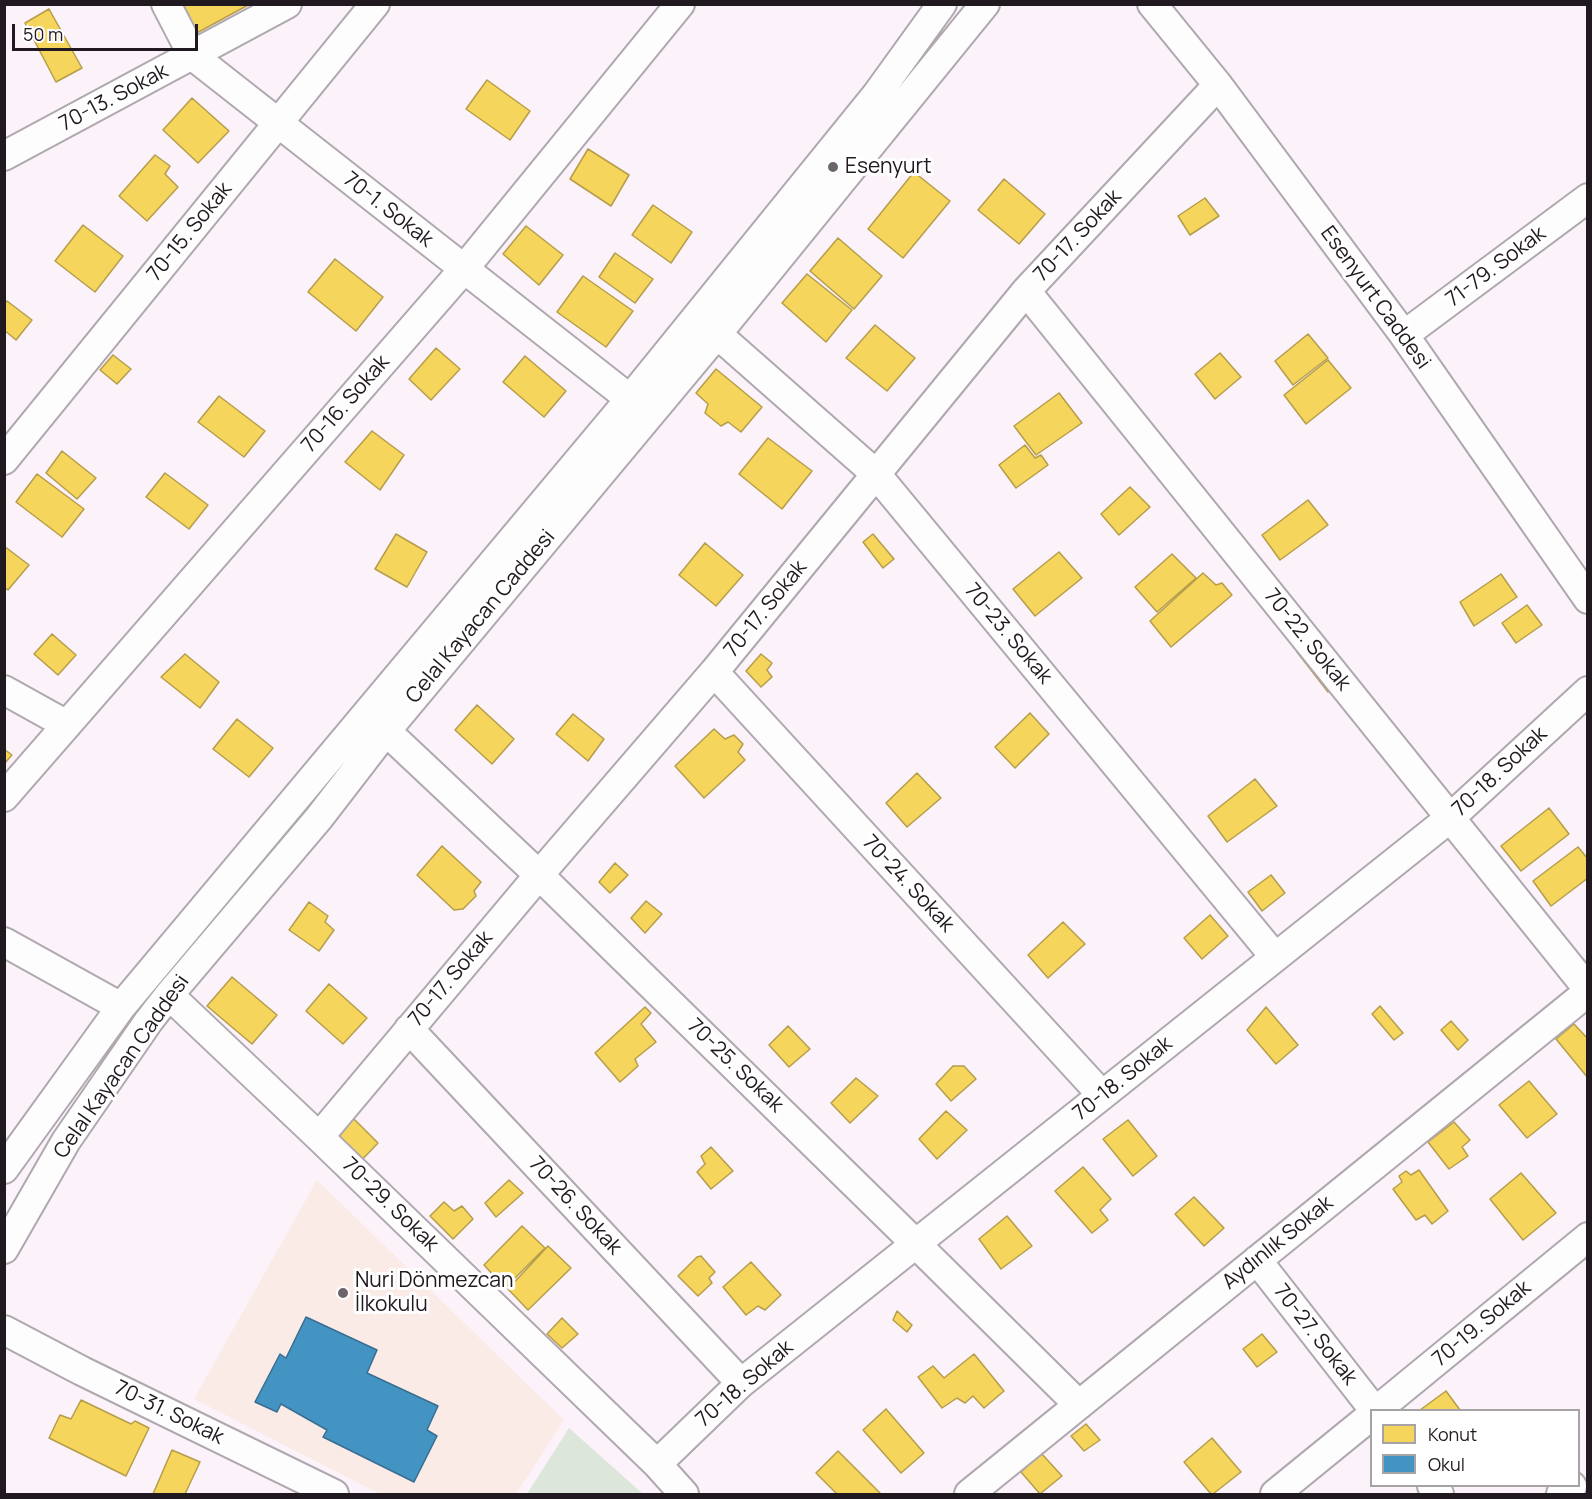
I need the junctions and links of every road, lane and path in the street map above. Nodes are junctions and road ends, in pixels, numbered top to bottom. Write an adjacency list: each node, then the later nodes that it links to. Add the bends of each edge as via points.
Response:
1 (166, 4): 8 (street, 70-1. Sokak)
2 (287, 4): 8 (street, 70-13. Sokak)
3 (375, 4): 10 (street, 70-15. Sokak)
4 (680, 4): 13 (street, 70-16. Sokak)
5 (942, 4): 17 (street, Celal Kayacan Caddesi, via 877,94)
6 (985, 4): 15 (street, Celal Kayacan Caddesi)
7 (1152, 4): 9 (street, Esenyurt Caddesi)
8 (193, 56): 10 (street, 70-1. Sokak); 11 (street, 70-13. Sokak)
9 (1218, 85): 14 (street, 70-17. Sokak); 16 (street, Esenyurt Caddesi)
10 (278, 124): 13 (street, 70-1. Sokak); 18 (street, 70-15. Sokak)
11 (4, 156)
12 (1587, 198): 16 (street, 71-79. Sokak)
13 (463, 270): 17 (street, 70-1. Sokak); 24 (street, 70-16. Sokak)
14 (1026, 291): 19 (street, 70-17. Sokak); 27 (street, 70-22. Sokak)
15 (717, 334): 19 (street, 70-23. Sokak); 25 (street, Celal Kayacan Caddesi)
16 (1404, 335): 20 (street, Esenyurt Caddesi)
17 (630, 399): 33 (street, Celal Kayacan Caddesi)
18 (4, 460)
19 (876, 474): 21 (street, 70-17. Sokak); 30 (street, 70-23. Sokak)
20 (1587, 599)
21 (714, 672): 28 (street, 70-17. Sokak); 35 (street, 70-24. Sokak)
22 (4, 690): 24 (street)
23 (1587, 692): 27 (street, 70-18. Sokak)
24 (67, 725): 26 (street, 70-16. Sokak)
25 (386, 731): 28 (street, 70-25. Sokak); 32 (street, Celal Kayacan Caddesi, via 319,818)
26 (4, 797)
27 (1450, 818): 30 (street, 70-18. Sokak); 31 (street, 70-22. Sokak)
28 (539, 875): 34 (street, 70-17. Sokak); 40 (street, 70-25. Sokak)
29 (4, 942): 33 (street)
30 (1275, 957): 35 (street, 70-18. Sokak)
31 (1587, 990): 42 (street, Aydınlık Sokak)
32 (169, 995): 36 (street, 70-29. Sokak); 38 (street, Celal Kayacan Caddesi, via 66,1141)
33 (121, 1007): 37 (street, Celal Kayacan Caddesi)
34 (409, 1029): 36 (street, 70-17. Sokak); 44 (street, 70-26. Sokak)
35 (1102, 1095): 40 (street, 70-18. Sokak)
36 (319, 1137): 49 (street, 70-29. Sokak)
37 (5, 1168): 38 (street)
38 (40, 1187): 41 (street, Celal Kayacan Caddesi)
39 (1587, 1237): 47 (street, 70-19. Sokak)
40 (916, 1244): 44 (street, 70-18. Sokak); 45 (street, 70-25. Sokak)
41 (4, 1249)
42 (1257, 1260): 45 (street, Aydınlık Sokak); 46 (street, 70-27. Sokak)
43 (4, 1330): 50 (street, 70-31. Sokak)
44 (741, 1383): 49 (street, 70-18. Sokak)
45 (1079, 1406): 52 (street, Aydınlık Sokak)
46 (1375, 1409)
47 (1377, 1409)
48 (1370, 1416): 53 (street)
49 (657, 1464): 51 (street, 70-29. Sokak)
50 (334, 1494)
51 (684, 1494)
52 (969, 1494)
53 (1275, 1494)

